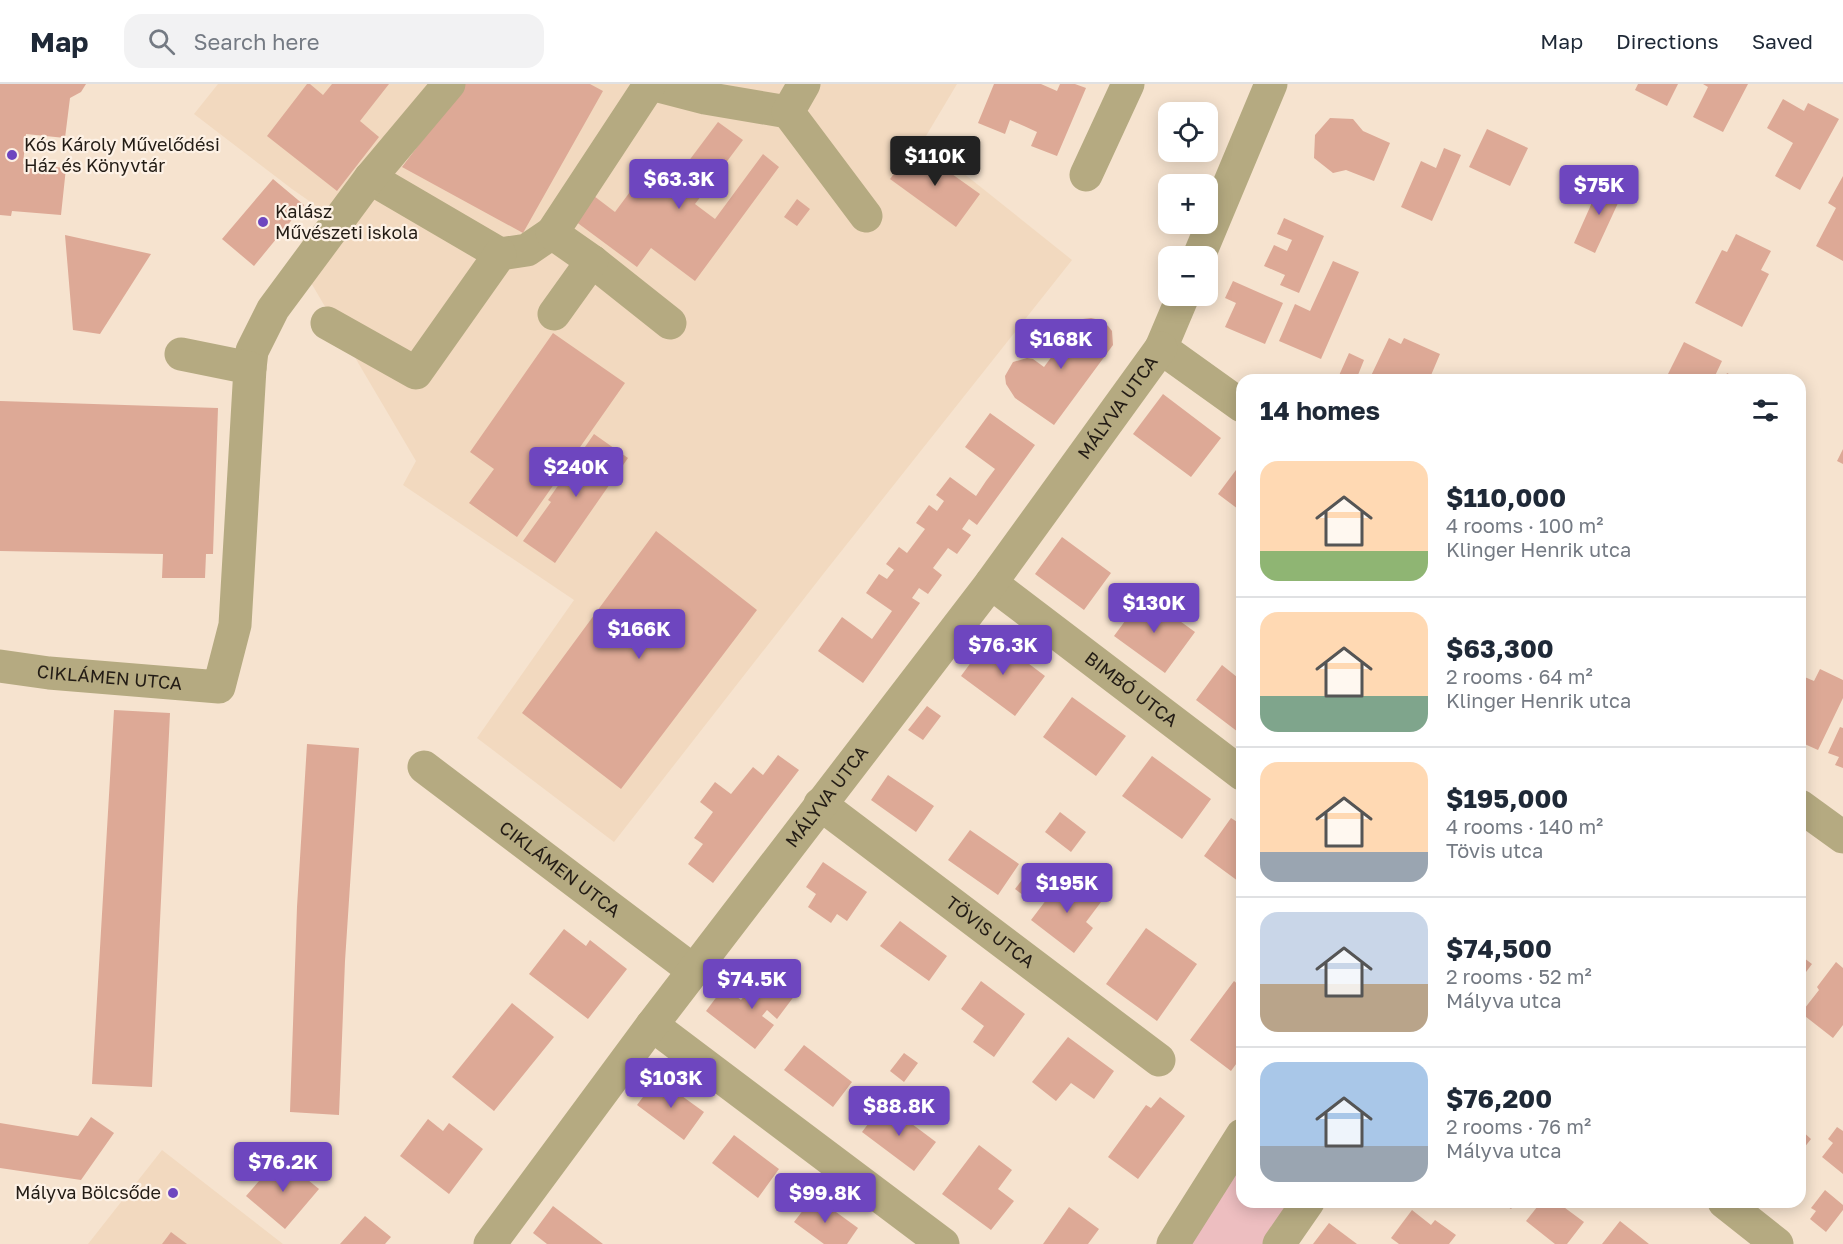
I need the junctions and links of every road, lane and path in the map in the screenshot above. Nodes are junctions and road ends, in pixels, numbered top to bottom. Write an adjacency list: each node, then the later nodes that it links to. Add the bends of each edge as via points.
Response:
1 (449, 84): 8 (street)
2 (651, 84): 6 (street); 10 (street)
3 (804, 84): 6 (street)
4 (1128, 84): 7 (street)
5 (1271, 84): 11 (street)
6 (788, 112): 9 (street)
7 (1086, 175)
8 (370, 178): 12 (street); 20 (street, via 273,309 252,351)
9 (866, 216)
10 (552, 233): 12 (street, via 527,250); 13 (street)
11 (1203, 246)
12 (500, 254): 16 (street, via 416,373)
13 (592, 261): 15 (street); 17 (street)
14 (1179, 306): 18 (street, MÁLYVA UTCA)
15 (554, 314)
16 (327, 323)
17 (670, 323)
18 (1161, 348): 21 (street); 22 (street, MÁLYVA UTCA)
19 (181, 354): 20 (street)
20 (250, 368): 23 (street, CIKLÁMEN UTCA, via 235,625 219,687)
21 (1236, 401)
22 (991, 583): 25 (street, BIMBÓ UTCA); 26 (street, MÁLYVA UTCA)
23 (0, 666)
24 (424, 767): 29 (street, CIKLÁMEN UTCA)
25 (1236, 769)
26 (820, 804): 29 (street, MÁLYVA UTCA); 31 (street, TÖVIS UTCA)
27 (1806, 810): 28 (street)
28 (1843, 837)
29 (694, 971): 30 (street, MÁLYVA UTCA)
30 (652, 1025): 35 (street, MÁLYVA UTCA); 36 (street)
31 (1159, 1060)
32 (1236, 1144): 37 (street)
33 (1304, 1208): 38 (street)
34 (1731, 1208): 39 (street)
35 (490, 1244)
36 (943, 1244)
37 (1173, 1244)
38 (1279, 1244)
39 (1776, 1244)

